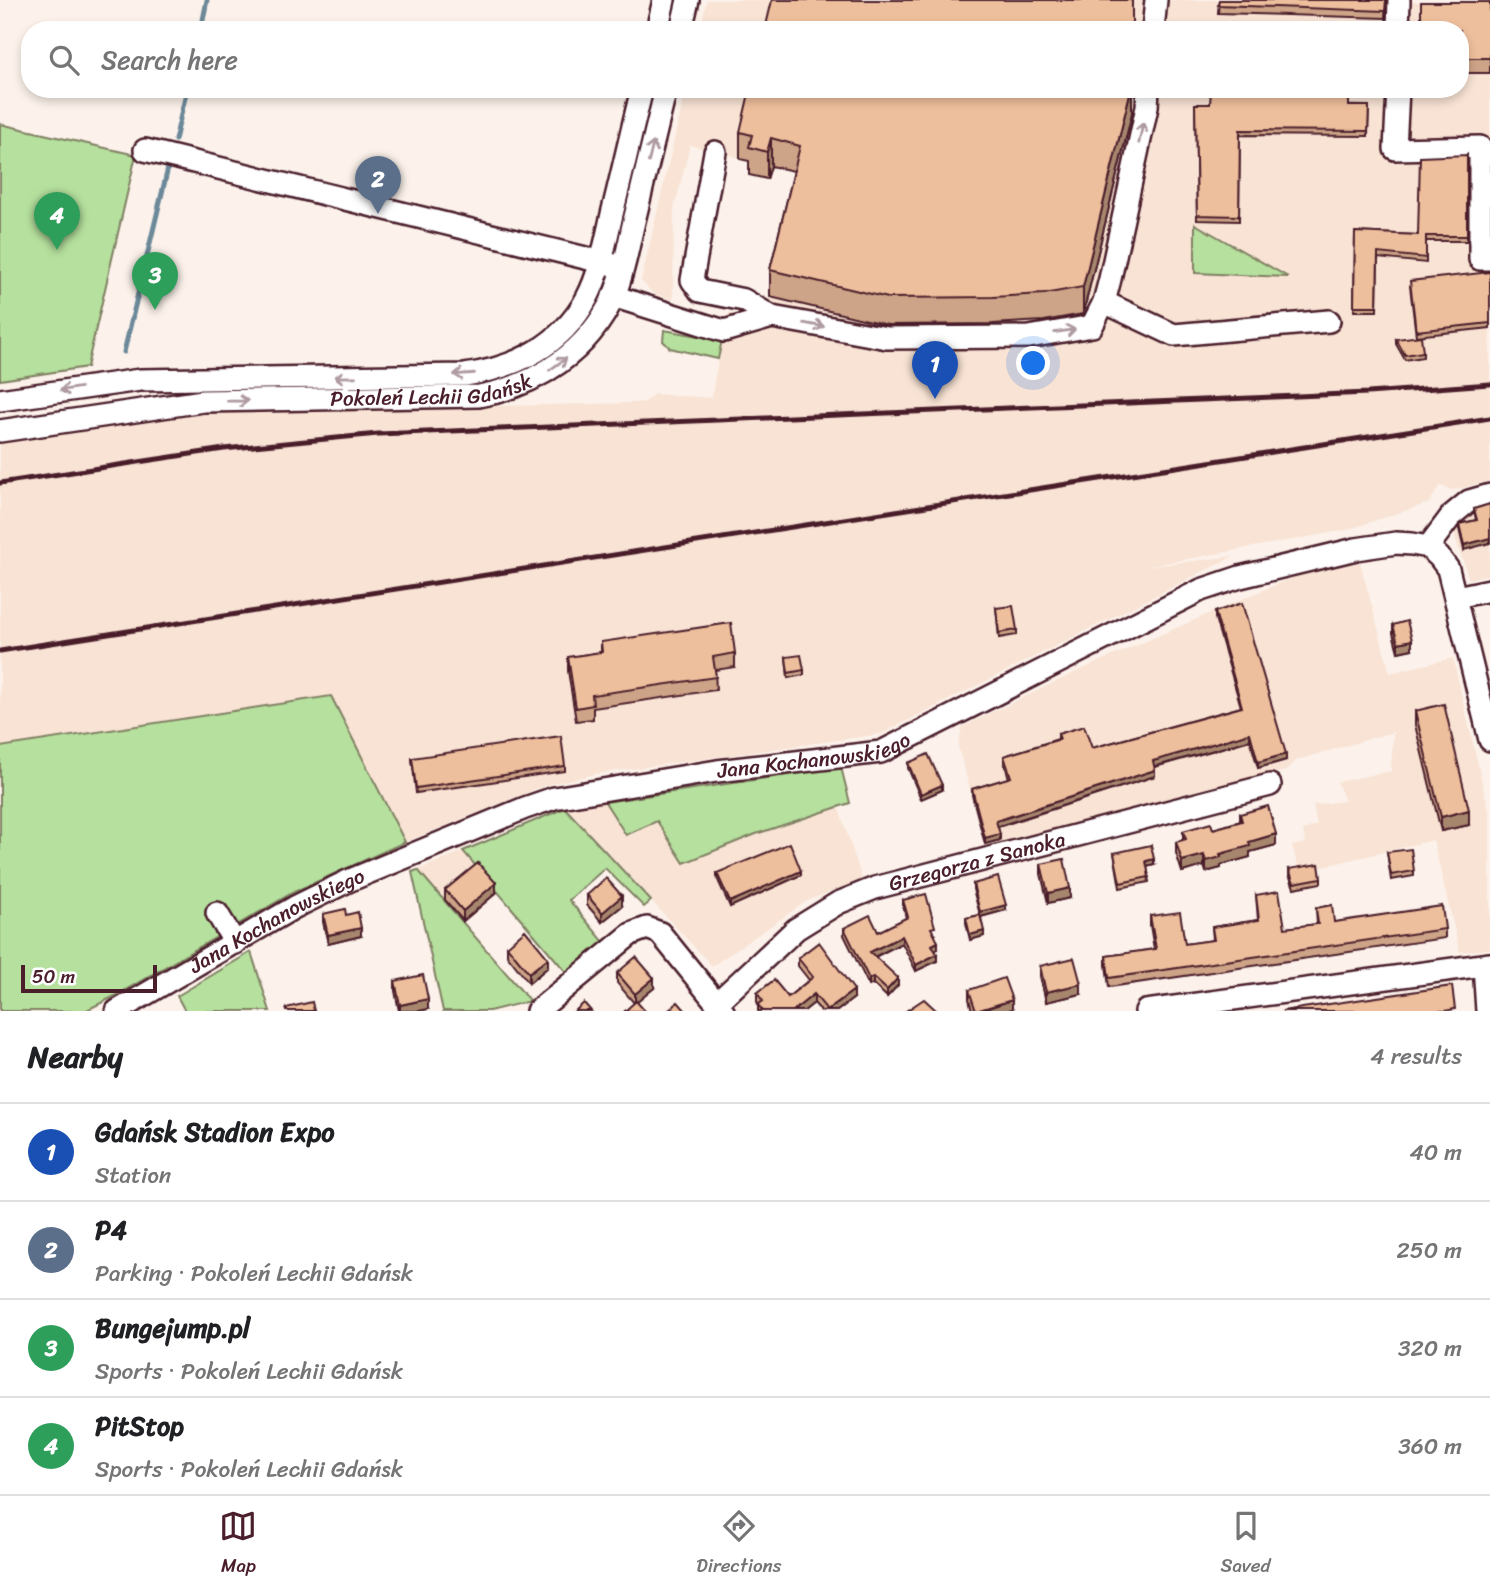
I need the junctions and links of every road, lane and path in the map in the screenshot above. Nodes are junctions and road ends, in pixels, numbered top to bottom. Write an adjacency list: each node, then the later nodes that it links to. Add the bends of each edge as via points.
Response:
1 (664, 0): 5 (street)
2 (688, 0): 6 (street)
3 (1156, 0): 7 (street)
4 (1399, 0): 8 (street)
5 (659, 21)
6 (683, 21)
7 (1154, 21)
8 (1398, 21)
9 (640, 98): 16 (street, Pokoleń Lechii Gdańsk)
10 (664, 98): 17 (street, Pokoleń Lechii Gdańsk, one-way to 10)
11 (1148, 98): 19 (street, one-way to 11)
12 (1398, 98): 15 (street, via 1395,149 1480,147 1480,259)
13 (145, 150): 16 (street)
14 (715, 152): 20 (street, via 692,280 700,291 744,300)
15 (1490, 259)
16 (600, 260): 17 (street); 22 (street, Pokoleń Lechii Gdańsk, one-way to 22, via 588,297 556,337 513,365 488,372)
17 (623, 268): 18 (street, Pokoleń Lechii Gdańsk)
18 (613, 296): 20 (street, via 724,331); 24 (street, Pokoleń Lechii Gdańsk, one-way to 18, via 203,401 500,392 539,377 566,358 592,333)
19 (1104, 302): 20 (street, one-way to 19, via 887,338 1029,337 1092,326); 21 (street, via 1174,335)
20 (772, 317)
21 (1329, 321)
22 (100, 384): 23 (street, Pokoleń Lechii Gdańsk, one-way to 23); 24 (street)
23 (0, 400)
24 (104, 415): 25 (street, Pokoleń Lechii Gdańsk)
25 (0, 431)
26 (1490, 495): 27 (street, via 1469,501 1452,515)
27 (1428, 547): 29 (street, via 1448,569); 33 (street, Jana Kochanowskiego, via 1396,543 1356,549 1201,590 881,752 717,771 554,798 348,881)
28 (1490, 590): 29 (street)
29 (1456, 597): 30 (street)
30 (1490, 740)
31 (1270, 785): 35 (street, Grzegorza z Sanoka, via 875,888 838,903 796,929)
32 (217, 913): 33 (street)
33 (235, 943): 36 (street, Jana Kochanowskiego)
34 (1487, 964): 38 (street); 39 (street)
35 (720, 1007): 37 (street, via 660,933 647,928 631,934)
36 (117, 1011)
37 (537, 1011)
38 (1146, 1011)
39 (1487, 1011)

